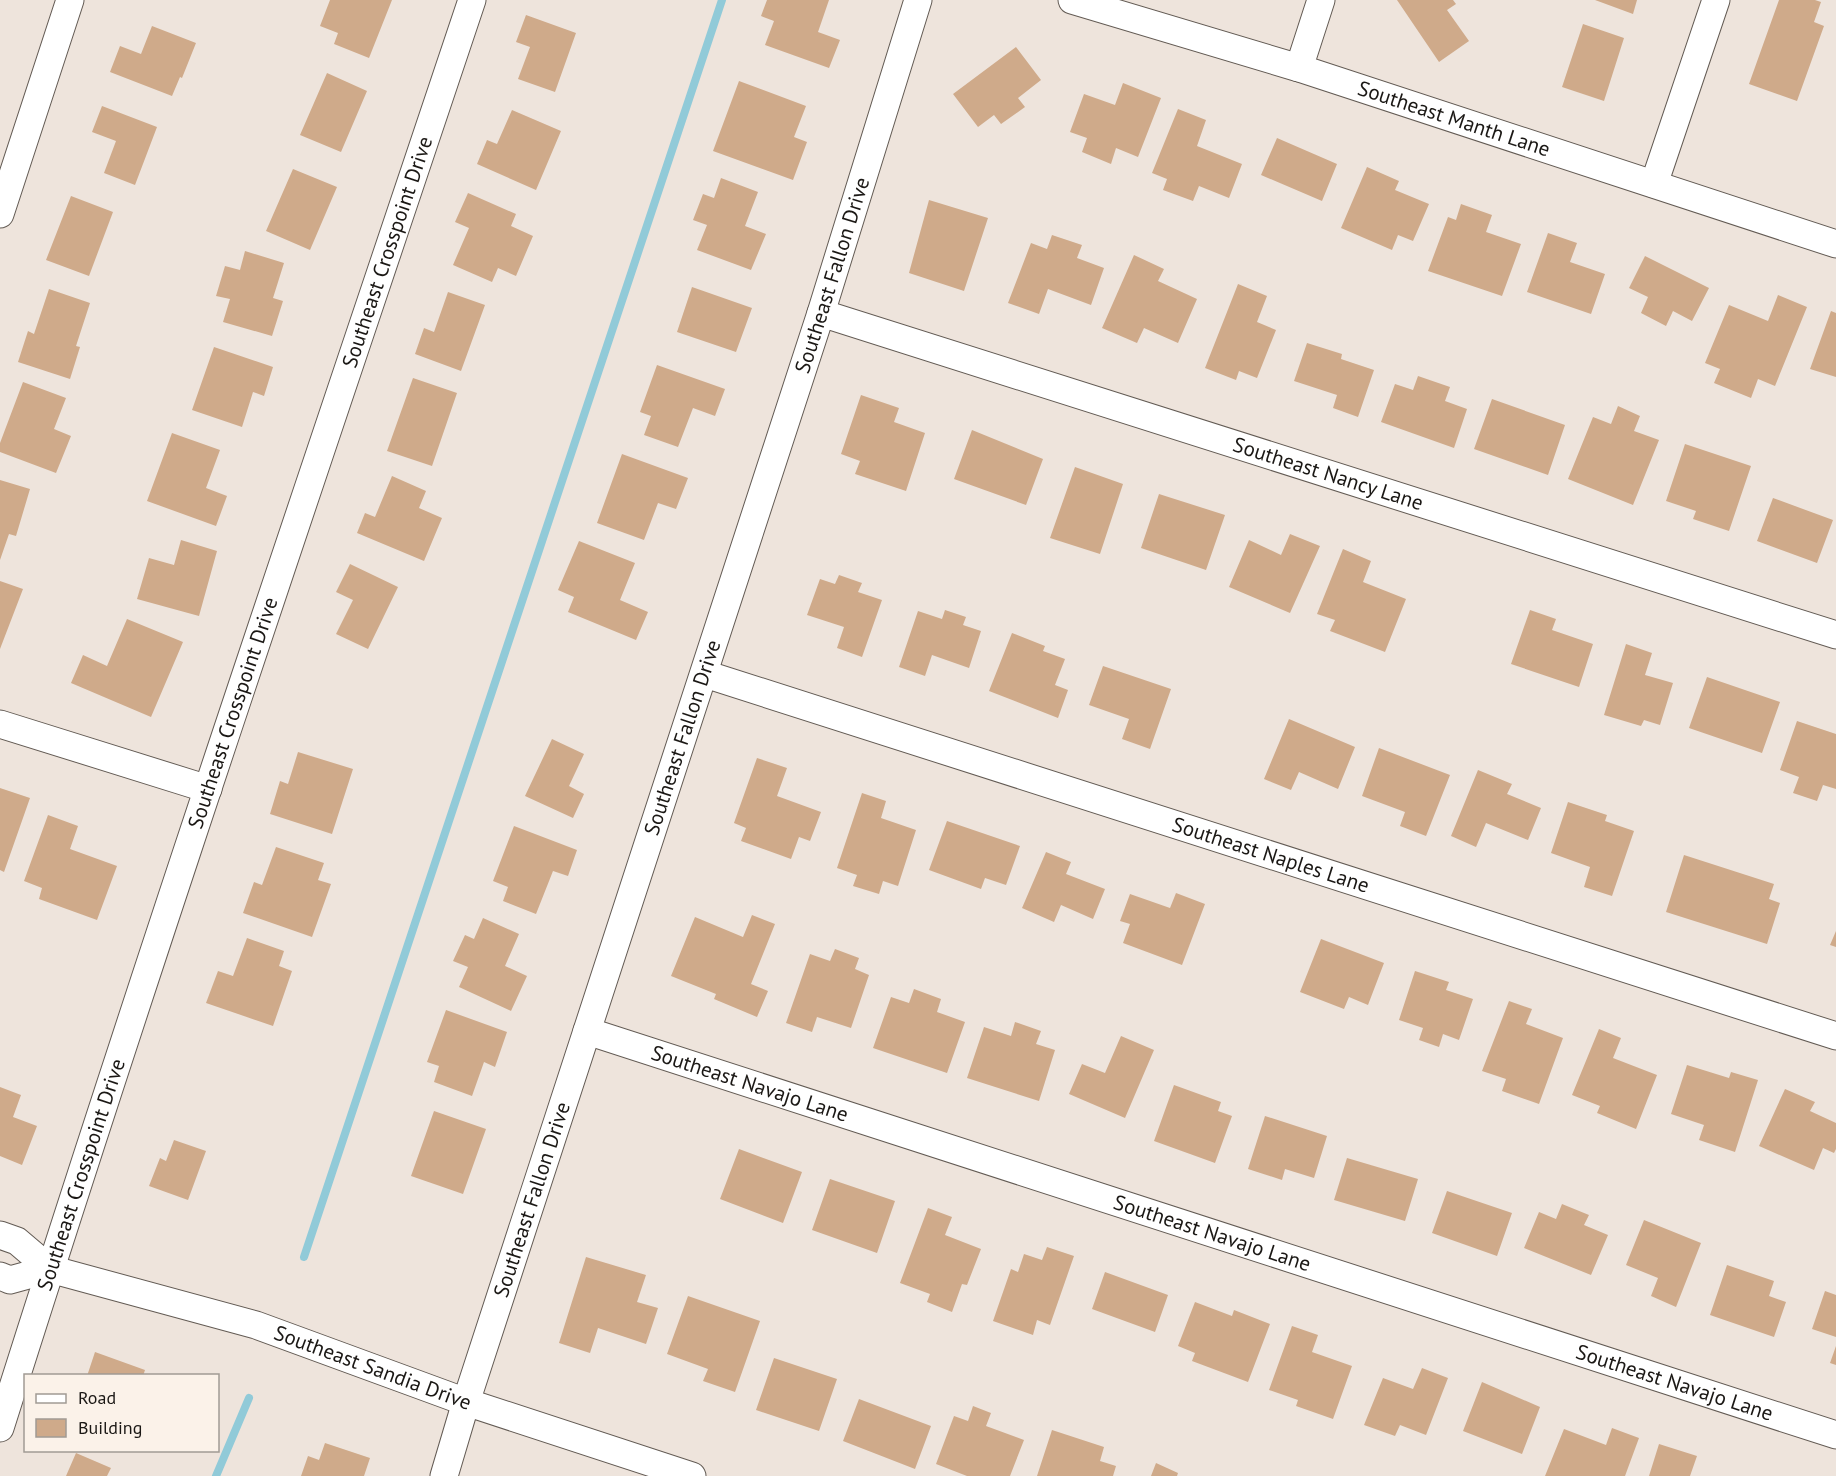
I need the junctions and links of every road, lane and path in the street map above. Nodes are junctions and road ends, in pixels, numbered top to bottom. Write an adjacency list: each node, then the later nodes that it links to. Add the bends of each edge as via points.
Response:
1 (70, 0): 9 (street)
2 (472, 0): 15 (street, Southeast Crosspoint Drive)
3 (918, 0): 11 (street, Southeast Fallon Drive)
4 (1072, 0): 7 (street, Southeast Manth Lane)
5 (1320, 0): 7 (street)
6 (1716, 0): 8 (street)
7 (1299, 68): 8 (street, Southeast Manth Lane)
8 (1654, 184): 10 (street, Southeast Manth Lane)
9 (0, 214)
10 (1836, 244)
11 (821, 314): 12 (street, Southeast Nancy Lane); 13 (street, Southeast Fallon Drive)
12 (1836, 635)
13 (705, 674): 16 (street, Southeast Fallon Drive); 17 (street, Southeast Naples Lane)
14 (0, 724): 15 (street)
15 (208, 789): 19 (street, Southeast Crosspoint Drive)
16 (587, 1031): 21 (street, Southeast Fallon Drive); 23 (street, Southeast Navajo Lane)
17 (1836, 1036)
18 (0, 1235): 19 (street, Southeast Sandia Drive, via 18,1241)
19 (50, 1269): 20 (street, via 10,1280); 21 (street, Southeast Sandia Drive, via 256,1324); 22 (street, Southeast Crosspoint Drive)
20 (0, 1276)
21 (466, 1402): 24 (street, Southeast Fallon Drive); 25 (street, Southeast Sandia Drive)
22 (0, 1428)
23 (1836, 1435)
24 (444, 1476)
25 (692, 1476)

